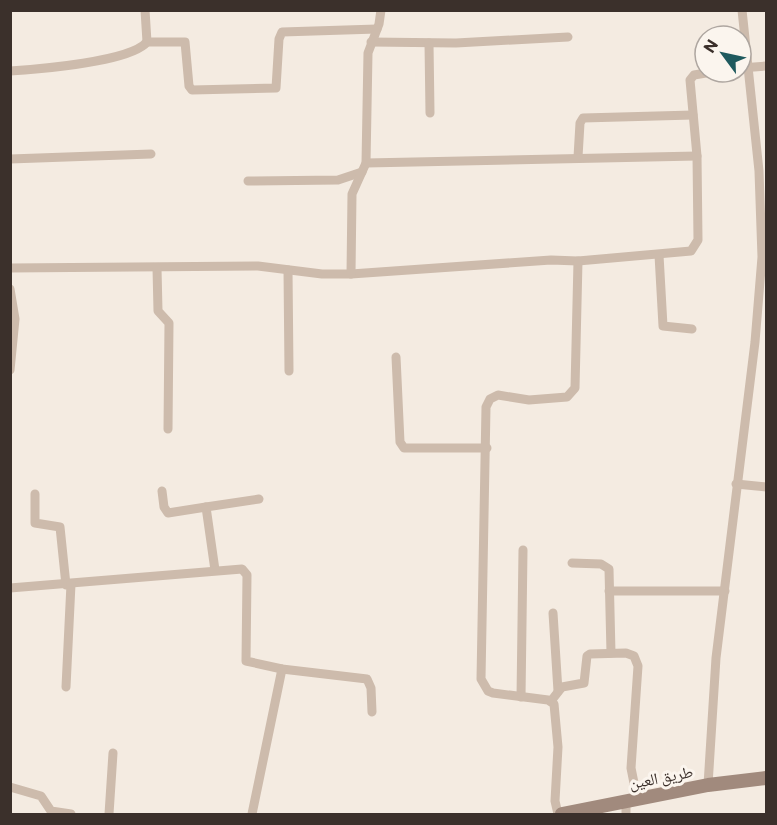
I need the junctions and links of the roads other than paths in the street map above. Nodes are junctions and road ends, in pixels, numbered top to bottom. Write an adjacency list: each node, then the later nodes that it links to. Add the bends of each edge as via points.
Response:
1 (145, 10): 5 (street)
2 (381, 10): 3 (street)
3 (377, 29): 5 (street, via 282,32 278,85 266,90 190,90 185,42); 6 (street)
4 (568, 37): 7 (street)
5 (147, 42): 8 (street, via 138,50 101,59)
6 (371, 42): 7 (street); 17 (street)
7 (429, 42): 11 (street)
8 (10, 71)
9 (693, 77): 12 (street)
10 (746, 84): 33 (street, via 759,171 762,230 756,332)
11 (430, 113)
12 (693, 115): 14 (street); 15 (street, via 583,118)
13 (151, 154): 16 (street)
14 (697, 156): 15 (street); 20 (street, via 696,247)
15 (578, 158): 17 (street)
16 (10, 159)
17 (366, 163): 18 (street)
18 (362, 172): 19 (street, via 338,180); 25 (street, via 352,194)
19 (248, 181)
20 (659, 255): 21 (street); 27 (street, via 663,326)
21 (578, 261): 25 (street); 32 (street, via 575,387 567,397 529,400 505,394 493,396 486,407)
22 (10, 268): 23 (street)
23 (157, 268): 24 (street, via 258,266); 31 (street, via 158,311 169,323)
24 (288, 270): 25 (street); 30 (street)
25 (351, 274)
26 (10, 289): 29 (street, via 15,319)
27 (692, 329)
28 (396, 357): 32 (street, via 400,442 404,448)
29 (10, 370)
30 (289, 371)
31 (168, 429)
32 (487, 448): 51 (street, via 481,679 488,691)
33 (736, 484): 34 (street); 45 (street)
34 (766, 487)
35 (162, 491): 38 (street, via 168,513)
36 (35, 494): 42 (street, via 35,523 57,525 61,530)
37 (260, 499): 38 (street)
38 (206, 507): 41 (street)
39 (523, 550): 51 (street)
40 (572, 564): 44 (street, via 606,565)
41 (216, 570): 42 (street); 48 (street, via 242,569 247,575 246,661)
42 (69, 585): 43 (street); 49 (street)
43 (10, 588)
44 (609, 591): 45 (street); 47 (street)
45 (725, 591): 56 (street)
46 (553, 613): 50 (street)
47 (611, 653): 50 (street, via 587,656 584,683 563,686); 58 (street, via 630,655 638,666)
48 (282, 669): 53 (street, via 367,679); 61 (street)
49 (66, 687)
50 (558, 691): 52 (street)
51 (521, 697): 52 (street)
52 (551, 701): 62 (street, via 558,747 555,801)
53 (372, 712)
54 (113, 753): 60 (street)
55 (766, 778): 56 (main road, طريق العين)
56 (708, 785): 58 (main road, طريق العين)
57 (10, 787): 59 (street, via 41,796 51,811)
58 (629, 804): 62 (main road, طريق العين)
59 (71, 814)
60 (109, 814)
61 (252, 814)
62 (560, 814)

